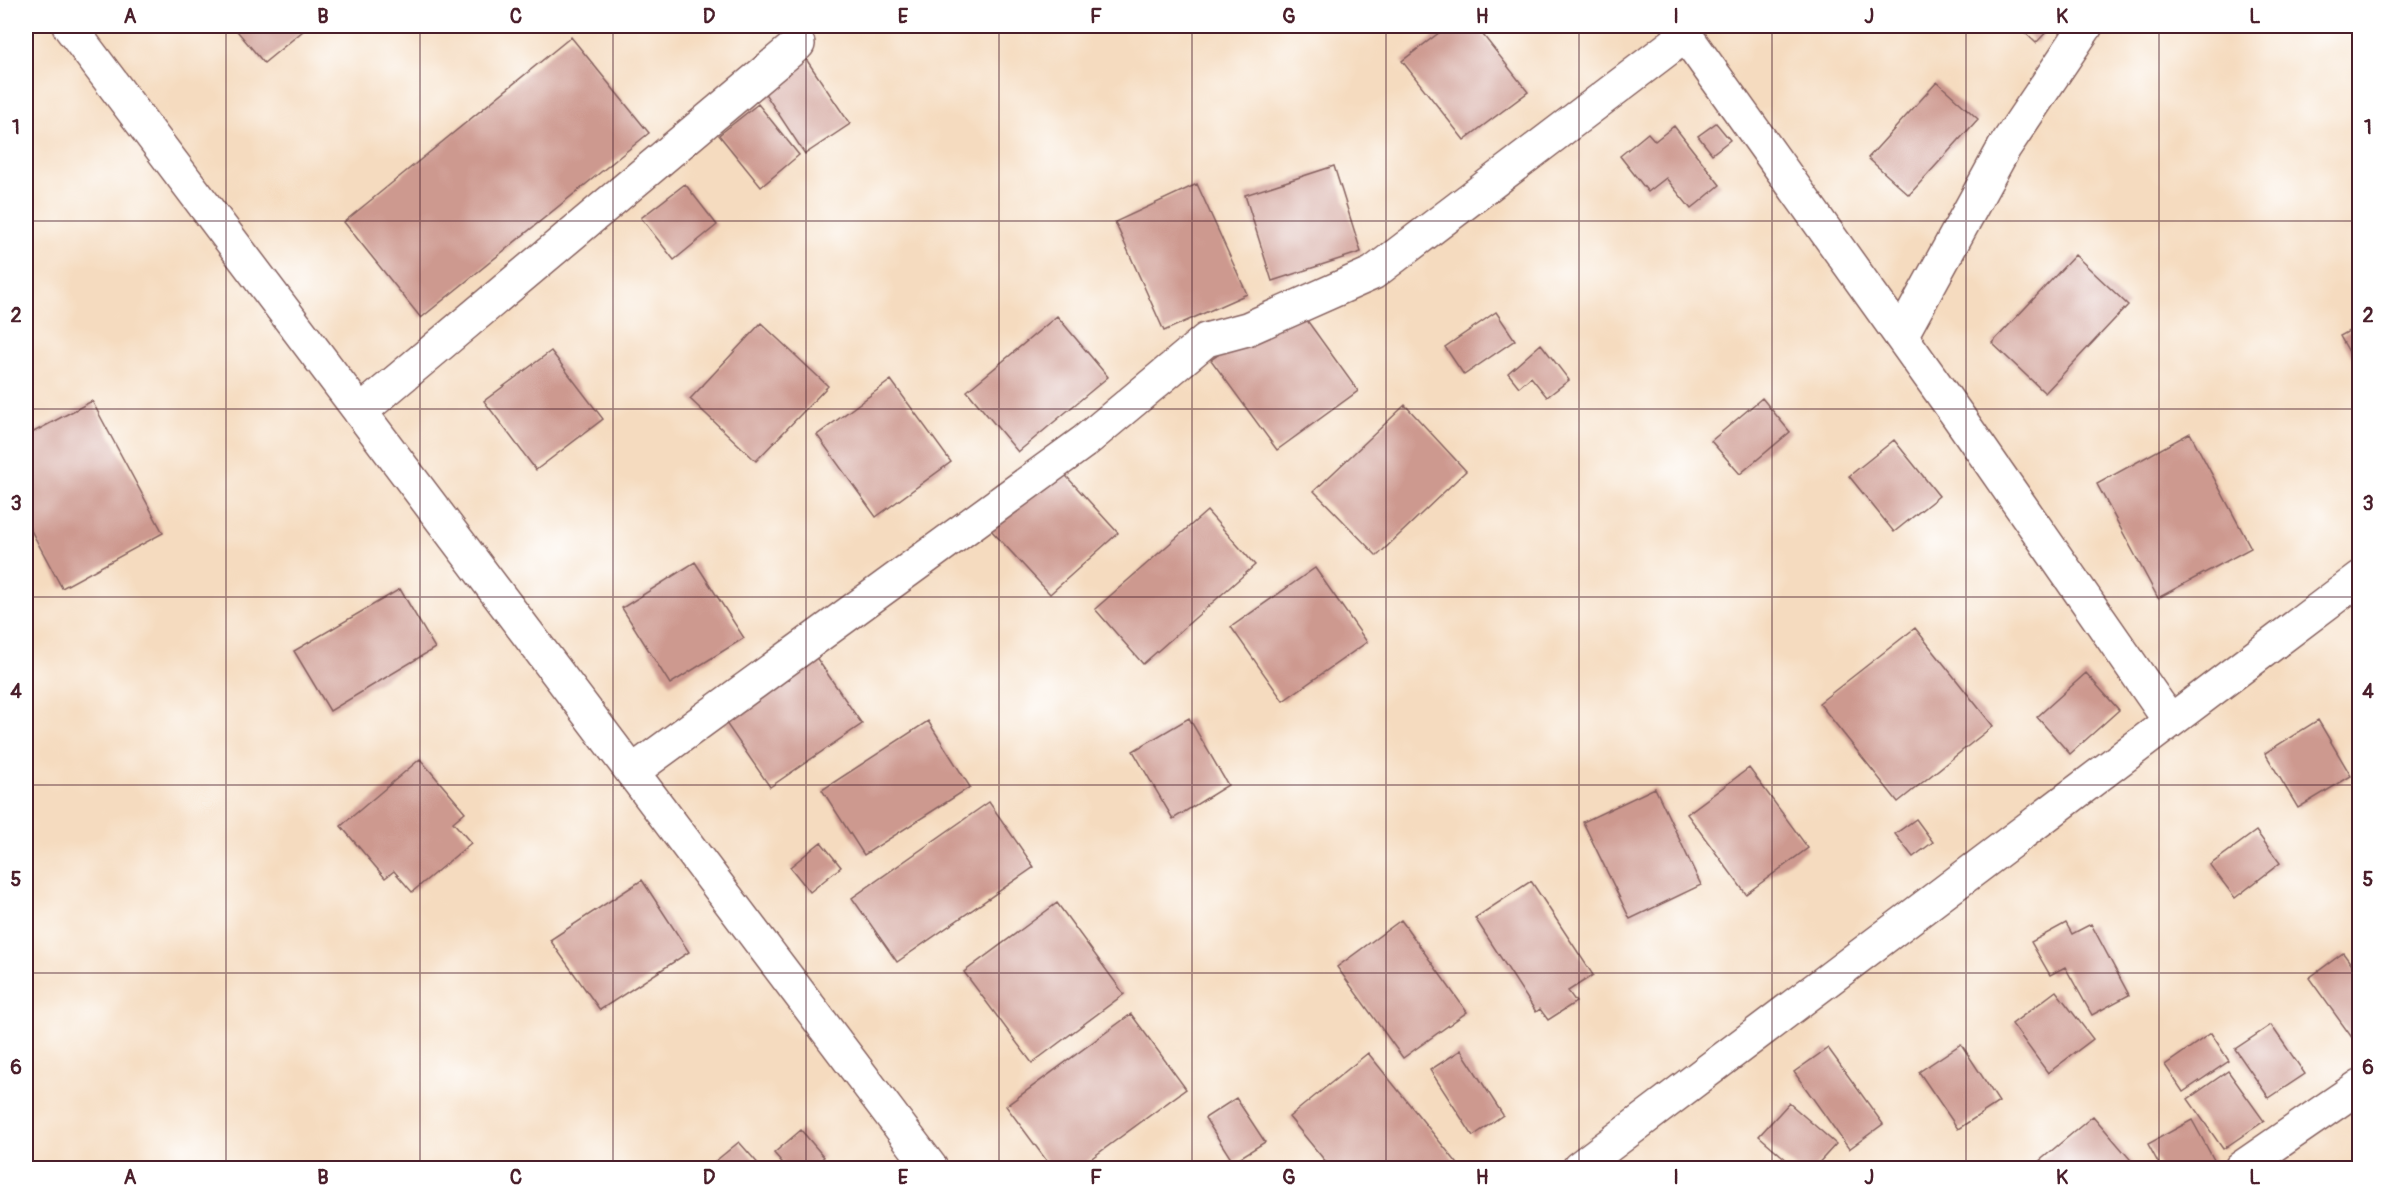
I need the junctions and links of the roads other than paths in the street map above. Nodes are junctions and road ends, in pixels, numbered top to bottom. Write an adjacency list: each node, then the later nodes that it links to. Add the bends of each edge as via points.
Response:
1 (69, 26): 6 (street)
2 (2086, 26): 5 (street, via 2004,148)
3 (1682, 30): 5 (street); 9 (street, via 1373,273 1247,329 1206,340 1085,441)
4 (798, 44): 6 (street)
5 (1901, 336): 8 (street)
6 (360, 412): 9 (street)
7 (2360, 578): 8 (street)
8 (2170, 721): 12 (street)
9 (632, 772): 11 (street)
10 (2360, 1086): 13 (street)
11 (931, 1168)
12 (1579, 1168)
13 (2241, 1168)

